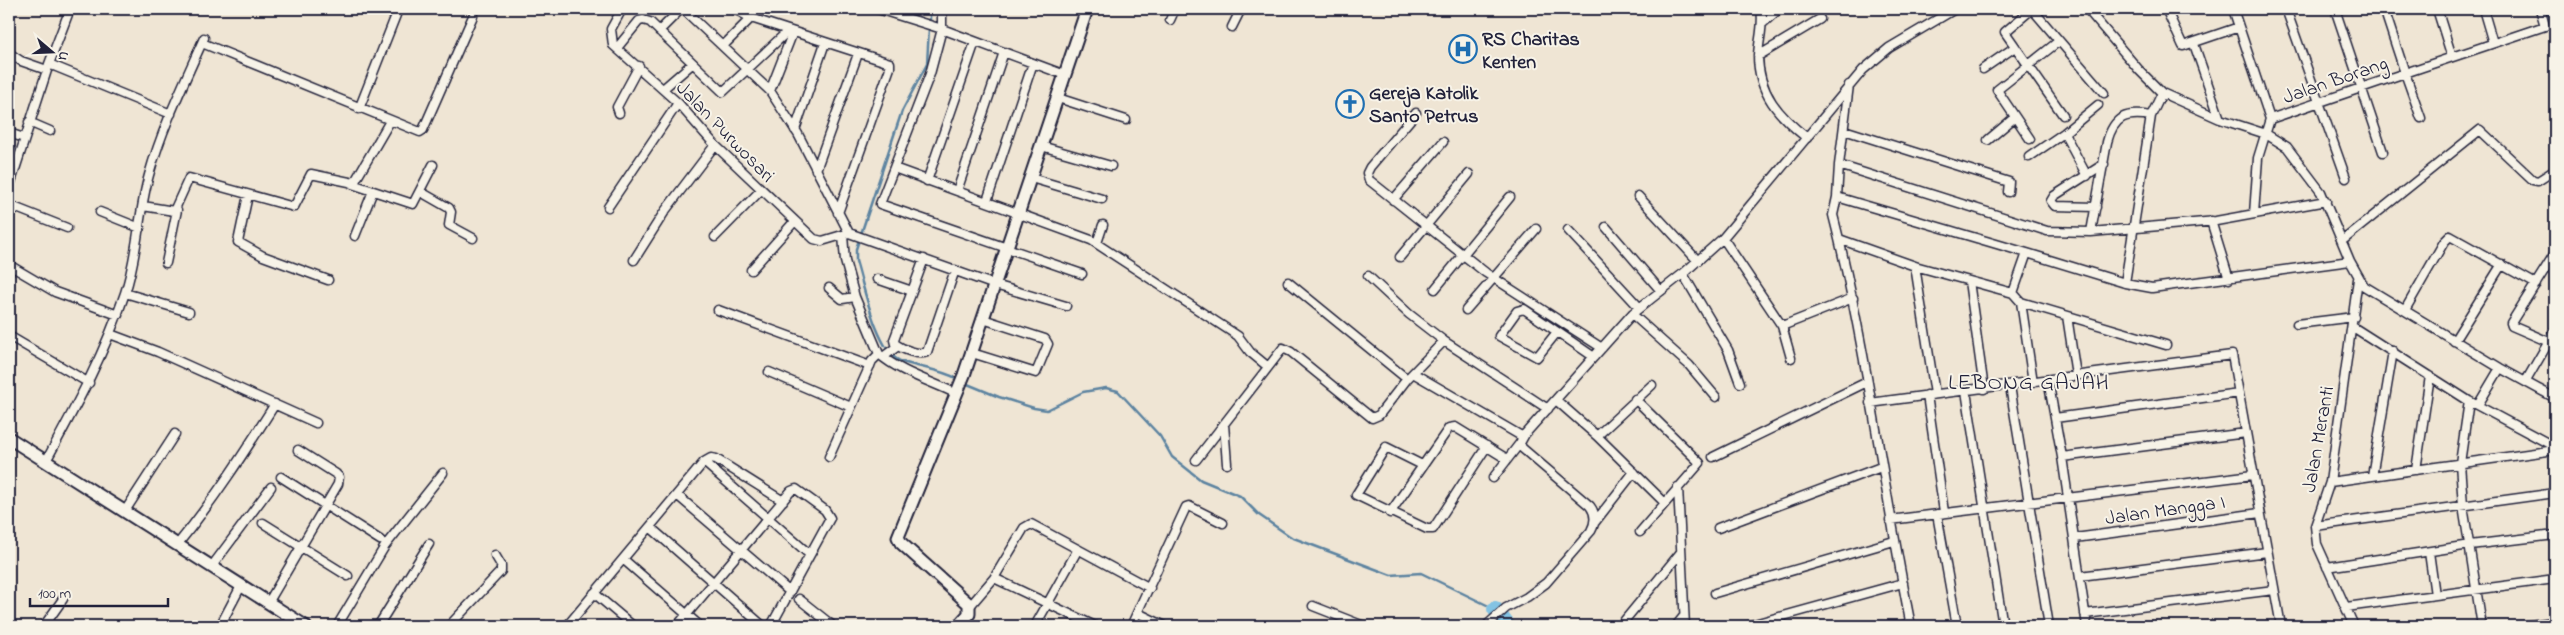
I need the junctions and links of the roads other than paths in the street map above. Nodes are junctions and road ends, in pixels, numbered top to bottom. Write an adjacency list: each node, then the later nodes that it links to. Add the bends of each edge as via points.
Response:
1 (70, 9): 51 (street)
2 (682, 9): 32 (street); 39 (street)
3 (878, 9): 31 (street)
4 (942, 9): 31 (street)
5 (1087, 9): 55 (street)
6 (1175, 9): 27 (street)
7 (1241, 9): 29 (street)
8 (1761, 9): 28 (street)
9 (1778, 9): 28 (street)
10 (1955, 9): 56 (street, via 1882,53)
11 (2032, 9): 34 (street); 41 (street, via 2005,30)
12 (2087, 9): 61 (street)
13 (2166, 9): 38 (street, via 2182,45)
14 (2233, 9): 30 (street)
15 (2286, 9): 65 (street)
16 (2335, 9): 57 (street)
17 (2384, 9): 54 (street, Jalan Borang)
18 (2437, 9): 46 (street)
19 (2483, 9): 36 (street)
20 (2540, 9): 36 (street, via 2545,25)
21 (618, 10): 40 (street, via 610,34)
22 (736, 10): 25 (street)
23 (396, 15): 68 (street)
24 (473, 16): 79 (street, via 423,130 418,132)
25 (751, 18): 33 (street); 39 (street)
26 (1820, 19): 45 (street)
27 (1170, 20)
28 (1762, 24): 45 (street)
29 (1232, 26)
30 (2239, 27): 38 (street); 77 (street)
31 (939, 28): 35 (street); 100 (street, via 930,74)
32 (659, 31): 40 (street, via 650,22 639,21); 47 (street)
33 (791, 32): 37 (street); 52 (street); 59 (street)
34 (2059, 41): 49 (street); 62 (street)
35 (975, 42): 42 (street); 107 (street)
36 (2493, 42): 46 (street)
37 (825, 43): 44 (street); 81 (street)
38 (2194, 44): 76 (street)
39 (724, 45): 52 (street)
40 (617, 48): 50 (street, Jalan Purwosari)
41 (2015, 48): 49 (street); 53 (street)
42 (1004, 52): 48 (street); 111 (street)
43 (9, 53): 51 (street, via 21,61)
44 (858, 54): 101 (street); 129 (street, via 891,65)
45 (1758, 56): 88 (street, via 1775,109)
46 (2452, 57): 54 (street)
47 (692, 63): 58 (street); 60 (street)
48 (1033, 63): 55 (street); 121 (street)
49 (2028, 65): 72 (street); 74 (street, via 1997,90)
50 (639, 66): 58 (street, Jalan Purwosari); 69 (street, via 617,107)
51 (48, 67): 70 (street); 80 (street)
52 (748, 68): 59 (street); 60 (street)
53 (1983, 69)
54 (2405, 73): 57 (street, Jalan Borang); 75 (street)
55 (1065, 75): 63 (street)
56 (1848, 85): 82 (street); 88 (street)
57 (2363, 86): 65 (street, Jalan Borang); 94 (street)
58 (663, 89): 66 (street, Jalan Purwosari)
59 (770, 91): 81 (street)
60 (723, 92): 64 (street)
61 (2162, 92): 73 (street); 76 (street)
62 (2104, 93)
63 (1058, 98): 78 (street); 93 (street)
64 (730, 99)
65 (2318, 102): 77 (street, Jalan Borang); 106 (street)
66 (678, 103): 92 (street, Jalan Purwosari); 125 (street)
67 (2098, 105): 85 (street)
68 (359, 108): 70 (street, via 203,41); 79 (street)
69 (619, 113)
70 (171, 114): 124 (street, via 148,176)
71 (1416, 114): 120 (street, via 1367,173 1369,180)
72 (2062, 116)
73 (2151, 116): 96 (street, via 2133,113 2118,121 2109,134); 139 (street)
74 (2014, 118): 89 (street); 90 (street)
75 (2421, 118)
76 (2220, 119): 86 (street)
77 (2270, 119): 86 (street)
78 (1126, 120)
79 (390, 121): 108 (street)
80 (29, 122): 83 (street); 87 (street)
81 (795, 130): 101 (street)
82 (1844, 130): 98 (street); 114 (street, via 2009,182)
83 (50, 131)
84 (9, 132): 87 (street)
85 (2064, 134): 95 (street); 104 (street)
86 (2266, 134): 122 (street, via 2293,153); 131 (street, via 2258,158)
87 (24, 138): 109 (street)
88 (1807, 138): 147 (street)
89 (2030, 139)
90 (1988, 140)
91 (1443, 142): 120 (street)
92 (716, 145): 110 (street, Jalan Purwosari); 157 (street, via 665,211)
93 (1042, 146): 99 (street); 105 (street)
94 (2383, 152)
95 (2029, 157)
96 (2104, 164): 104 (street); 126 (street)
97 (433, 165): 113 (street)
98 (1839, 165): 118 (street); 142 (street, via 2040,229)
99 (1111, 166)
100 (894, 168): 107 (street); 151 (street, via 880,204)
101 (816, 170): 129 (street)
102 (2555, 170): 149 (street, via 2532,180 2480,130)
103 (1469, 174): 135 (street)
104 (2086, 176): 126 (street, via 2054,196 2051,203 2055,206)
105 (1031, 178): 119 (street); 130 (street)
106 (2346, 178)
107 (927, 181): 111 (street)
108 (352, 184): 112 (street); 115 (street, via 311,174 294,207)
109 (9, 188)
110 (761, 190): 133 (street, Jalan Purwosari); 145 (street)
111 (957, 191): 121 (street)
112 (373, 192): 113 (street, via 414,204); 144 (street)
113 (421, 192): 146 (street, via 449,208 449,225)
114 (2008, 192)
115 (248, 195): 127 (street, via 189,178); 173 (street, via 238,242 263,256)
116 (1638, 196): 158 (street)
117 (1510, 197): 154 (street)
118 (1837, 197): 148 (street, via 1832,217); 152 (street)
119 (1102, 199)
120 (1393, 200): 135 (street)
121 (987, 201): 130 (street)
122 (2326, 201): 131 (street); 149 (street)
123 (9, 205): 136 (street)
124 (143, 206): 127 (street); 137 (street)
125 (608, 207)
126 (2096, 207): 142 (street)
127 (177, 210): 160 (street)
128 (100, 212): 137 (street)
129 (838, 213): 143 (street)
130 (1018, 213): 150 (street); 151 (street)
131 (2254, 214): 132 (street)
132 (2211, 221): 139 (street); 171 (street)
133 (794, 222): 143 (street, Jalan Purwosari, via 814,239 822,241); 164 (street)
134 (1104, 225): 150 (street)
135 (1426, 225): 154 (street); 155 (street)
136 (67, 228)
137 (140, 228): 183 (street)
138 (1606, 228): 182 (street)
139 (2133, 228): 142 (street); 176 (street)
140 (1536, 229): 169 (street)
141 (1568, 230): 189 (street)
142 (2091, 232)
143 (848, 234): 156 (street); 185 (street, via 845,260)
144 (355, 236)
145 (715, 237)
146 (473, 238)
147 (1722, 238): 158 (street); 200 (street)
148 (1839, 239): 163 (street); 186 (street)
149 (2342, 241): 159 (street)
150 (1097, 243): 217 (street, via 1238,336)
151 (1006, 248): 166 (street); 178 (street)
152 (2028, 253): 176 (street); 184 (street)
153 (2555, 253): 177 (street)
154 (1463, 254): 169 (street); 180 (street)
155 (1400, 257)
156 (924, 259): 165 (street); 181 (street)
157 (634, 260)
158 (1698, 261): 167 (street)
159 (2350, 261): 171 (street); 172 (street)
160 (166, 263)
161 (2502, 264): 177 (street); 192 (street, via 2454,237 2448,237); 207 (street)
162 (9, 265): 195 (street, via 55,292)
163 (1915, 266): 174 (street); 236 (street)
164 (751, 270)
165 (955, 270): 178 (street); 212 (street, via 927,352)
166 (1082, 274)
167 (1683, 274): 182 (street); 226 (street, via 1728,350)
168 (1368, 276): 206 (street)
169 (1495, 278): 191 (street); 210 (street)
170 (877, 279): 181 (street)
171 (2229, 279): 176 (street, via 2164,287)
172 (2358, 279): 192 (street, via 2371,291); 197 (street, Jalan Meranti)
173 (328, 280)
174 (1969, 281): 184 (street); 232 (street)
175 (1288, 282): 223 (street)
176 (2125, 283)
177 (2536, 284): 208 (street, via 2511,323)
178 (995, 285): 188 (street); 198 (street)
179 (829, 288): 185 (street, via 842,299)
180 (1435, 289)
181 (912, 291): 212 (street)
182 (1660, 291): 189 (street)
183 (125, 293): 193 (street); 195 (street)
184 (2014, 293): 187 (street)
185 (855, 296): 212 (street)
186 (1853, 298): 200 (street); 227 (street)
187 (2021, 302): 196 (street); 228 (street)
188 (1066, 306)
189 (1639, 307): 194 (street)
190 (718, 310): 216 (street)
191 (1466, 310)
192 (2405, 310): 207 (street)
193 (189, 312)
194 (1632, 314): 210 (street); 238 (street, via 1689,364)
195 (118, 315): 204 (street)
196 (2067, 316): 209 (street); 221 (street)
197 (2354, 317): 199 (street); 201 (street, Jalan Meranti)
198 (983, 319): 213 (street); 213 (street, via 1048,340 1038,373)
199 (2297, 324)
200 (1782, 326): 215 (street)
201 (2353, 327): 211 (street); 277 (street, Jalan Meranti)
202 (1556, 332): 202 (street, via 1536,357 1499,336 1517,311 1522,309); 214 (street)
203 (2555, 332): 208 (street)
204 (110, 334): 229 (street); 243 (street)
205 (9, 336): 229 (street)
206 (1444, 341): 220 (street); 247 (street)
207 (2454, 341): 218 (street)
208 (2549, 342): 225 (street)
209 (2166, 345)
210 (1602, 348): 214 (street)
211 (2393, 351): 222 (street); 274 (street)
212 (888, 352): 216 (street); 234 (street, via 904,371)
213 (972, 352): 234 (street)
214 (1594, 357): 241 (street)
215 (1791, 358)
216 (870, 366): 246 (street)
217 (1267, 366): 223 (street, via 1281,350 1287,348 1372,418 1379,415); 250 (street)
218 (2500, 368): 225 (street); 245 (street)
219 (769, 372): 246 (street)
220 (1413, 373): 223 (street); 255 (street)
221 (2076, 375): 224 (street); 235 (street, via 2231,355)
222 (2430, 376): 242 (street); 270 (street)
223 (1407, 380)
224 (2048, 380): 228 (street); 248 (street)
225 (2526, 381): 239 (street)
226 (1740, 382)
227 (1867, 382): 244 (street); 260 (street)
228 (2033, 382): 231 (street)
229 (89, 383): 264 (street)
230 (1652, 385): 240 (street)
231 (2010, 386): 232 (street); 284 (street)
232 (1984, 389): 233 (street)
233 (1966, 391): 236 (street); 289 (street)
234 (958, 392): 338 (street, via 898,536 901,544)
235 (2240, 392): 248 (street); 251 (street)
236 (1936, 394): 237 (street)
237 (1927, 395): 244 (street); 291 (street)
238 (1716, 397)
239 (2555, 398)
240 (1635, 399): 253 (street); 279 (street, via 1700,463)
241 (1556, 400): 247 (street); 253 (street)
242 (2469, 401): 245 (street); 266 (street)
243 (275, 404): 249 (street); 306 (street, via 228,479)
244 (1870, 404): 269 (street)
245 (2478, 406): 257 (street)
246 (850, 407): 259 (street)
247 (1548, 409): 255 (street)
248 (2055, 418): 261 (street)
249 (316, 423)
250 (1224, 424): 263 (street); 267 (street)
251 (2246, 433): 261 (street); 273 (street)
252 (175, 434): 288 (street)
253 (1597, 436): 271 (street)
254 (9, 438): 264 (street)
255 (1522, 440): 262 (street); 295 (street, via 1559,481 1590,506)
256 (1487, 446): 262 (street); 268 (street, via 1452,427); 290 (street, via 1433,529)
257 (2555, 449): 266 (street)
258 (298, 450): 286 (street, via 339,477)
259 (829, 457)
260 (1713, 457)
261 (2062, 457): 282 (street)
262 (1507, 459): 276 (street)
263 (1196, 460)
264 (46, 461): 288 (street)
265 (704, 462): 281 (street); 283 (street, via 716,459); 293 (street)
266 (2460, 463): 270 (street); 287 (street)
267 (1227, 464)
268 (1422, 465): 290 (street); 290 (street, via 1388,446 1378,458 1356,495)
269 (1881, 467): 294 (street); 300 (street)
270 (2416, 470): 274 (street)
271 (1634, 472): 285 (street); 295 (street)
272 (444, 474): 351 (street, via 385,546)
273 (2253, 474): 282 (street); 292 (street)
274 (2372, 476): 277 (street)
275 (281, 477): 286 (street)
276 (1493, 478)
277 (2330, 482): 298 (street, Jalan Meranti)
278 (271, 487): 318 (street)
279 (1678, 487): 285 (street); 312 (street)
280 (2555, 493): 287 (street)
281 (677, 495): 299 (street); 310 (street)
282 (2069, 498): 284 (street); 303 (street)
283 (783, 501): 293 (street); 315 (street, via 796,489 829,515 829,523)
284 (2027, 503): 289 (street); 374 (street)
285 (1665, 504): 301 (street)
286 (325, 506): 304 (street); 309 (street)
287 (2464, 506): 298 (street); 308 (street)
288 (128, 507): 306 (street)
289 (1983, 508): 291 (street); 373 (street)
290 (1390, 513)
291 (1940, 513): 294 (street); 372 (street)
292 (2260, 513): 303 (street, Jalan Mangga I); 313 (street)
293 (769, 518): 310 (street); 315 (street)
294 (1890, 520): 305 (street)
295 (1595, 522): 346 (street, via 1546,583 1506,608)
296 (263, 523): 309 (street)
297 (1223, 524): 326 (street, via 1186,507)
298 (2315, 526): 319 (street, Jalan Meranti, via 2315,540)
299 (650, 527): 317 (street); 324 (street)
300 (1718, 528)
301 (1640, 532)
302 (2555, 535): 308 (street)
303 (2075, 538): 321 (street)
304 (380, 540)
305 (1894, 541): 325 (street); 331 (street)
306 (177, 544): 318 (street)
307 (428, 544): 352 (street)
308 (2470, 545): 314 (street); 329 (street)
309 (301, 548): 320 (street); 336 (street)
310 (741, 551): 324 (street); 330 (street)
311 (1077, 551): 322 (street, via 1037,526 1028,525); 326 (street); 337 (street)
312 (1681, 552): 344 (street); 367 (street)
313 (2267, 552): 321 (street); 328 (street)
314 (2428, 552): 319 (street); 333 (street)
315 (809, 554): 330 (street)
316 (495, 555): 353 (street, via 501,571)
317 (623, 559): 332 (street); 342 (street)
318 (212, 566): 327 (street)
319 (2327, 567): 340 (street, Jalan Meranti)
320 (348, 576)
321 (2080, 576): 343 (street)
322 (994, 578): 337 (street); 338 (street)
323 (2555, 579): 329 (street)
324 (714, 583): 342 (street); 358 (street)
325 (1903, 583): 347 (street); 370 (street)
326 (1150, 588): 341 (street)
327 (240, 590): 336 (street); 349 (street)
328 (2274, 590): 343 (street); 376 (street)
329 (2476, 591): 333 (street); 378 (street)
330 (790, 592): 359 (street)
331 (1715, 593)
332 (594, 594): 354 (street); 355 (street)
333 (2435, 596): 340 (street)
334 (63, 599): 348 (street)
335 (800, 599): 360 (street)
336 (268, 603): 350 (street)
337 (1046, 603): 362 (street); 363 (street)
338 (970, 606): 361 (street, via 969,614)
339 (1313, 606): 366 (street)
340 (2346, 607): 377 (street, Jalan Meranti)
341 (1138, 612): 364 (street); 365 (street)
342 (687, 614): 356 (street); 357 (street)
343 (2085, 614): 375 (street)
344 (1684, 616): 368 (street); 369 (street)
345 (2555, 622): 379 (street)
346 (1490, 624)
347 (1911, 625): 371 (street)
348 (44, 626)
349 (220, 626)
350 (305, 626)
351 (337, 626)
352 (378, 626)
353 (449, 626)
354 (567, 626)
355 (633, 626)
356 (676, 626)
357 (700, 626)
358 (763, 626)
359 (771, 626)
360 (833, 626)
361 (958, 626)
362 (1035, 626)
363 (1094, 626)
364 (1131, 626)
365 (1165, 626)
366 (1364, 626)
367 (1620, 626)
368 (1676, 626)
369 (1684, 626)
370 (1747, 626)
371 (1900, 626)
372 (1957, 626)
373 (2003, 626)
374 (2049, 626)
375 (2087, 626)
376 (2281, 626)
377 (2354, 626)
378 (2482, 626)
379 (2520, 626)

